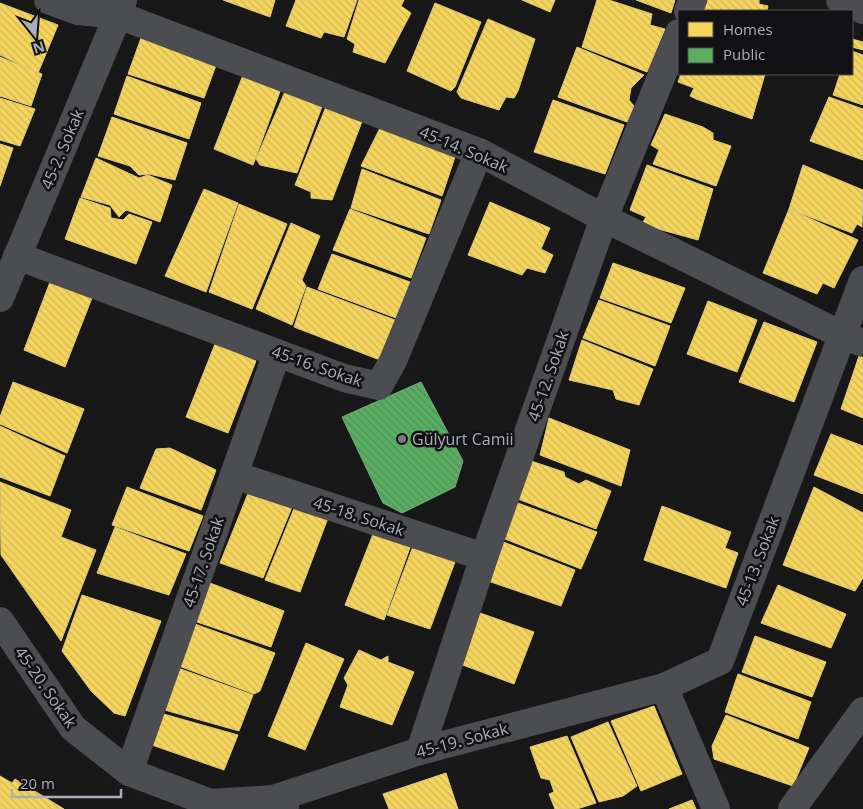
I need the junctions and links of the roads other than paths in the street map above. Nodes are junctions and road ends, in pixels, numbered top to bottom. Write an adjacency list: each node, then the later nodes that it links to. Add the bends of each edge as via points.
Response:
1 (48, 0): 3 (street, 45-14. Sokak, via 78,11)
2 (840, 0): 4 (street)
3 (120, 7): 6 (street, 45-14. Sokak); 8 (street, 45-2. Sokak)
4 (863, 10)
5 (678, 35): 7 (street, 45-12. Sokak)
6 (479, 152): 7 (street, 45-14. Sokak); 12 (street, 45-16. Sokak, via 393,361 379,386 344,378)
7 (604, 218): 11 (street, 45-14. Sokak); 14 (street, 45-12. Sokak)
8 (18, 256): 10 (street, 45-2. Sokak); 12 (street, 45-16. Sokak)
9 (863, 280): 11 (street, 45-13. Sokak)
10 (0, 298)
11 (853, 339): 16 (street, 45-13. Sokak, via 720,661)
12 (277, 353): 13 (street, 45-17. Sokak)
13 (234, 475): 14 (street, 45-18. Sokak); 19 (street, 45-17. Sokak)
14 (484, 557): 18 (street, 45-12. Sokak)
15 (0, 621): 19 (street, 45-20. Sokak, via 73,728)
16 (664, 687): 18 (street, 45-19. Sokak); 21 (street)
17 (863, 711): 22 (street)
18 (420, 751): 20 (street, 45-19. Sokak)
19 (129, 772): 20 (street, 45-20. Sokak, via 211,803)
20 (277, 806)
21 (716, 809)
22 (792, 809)

